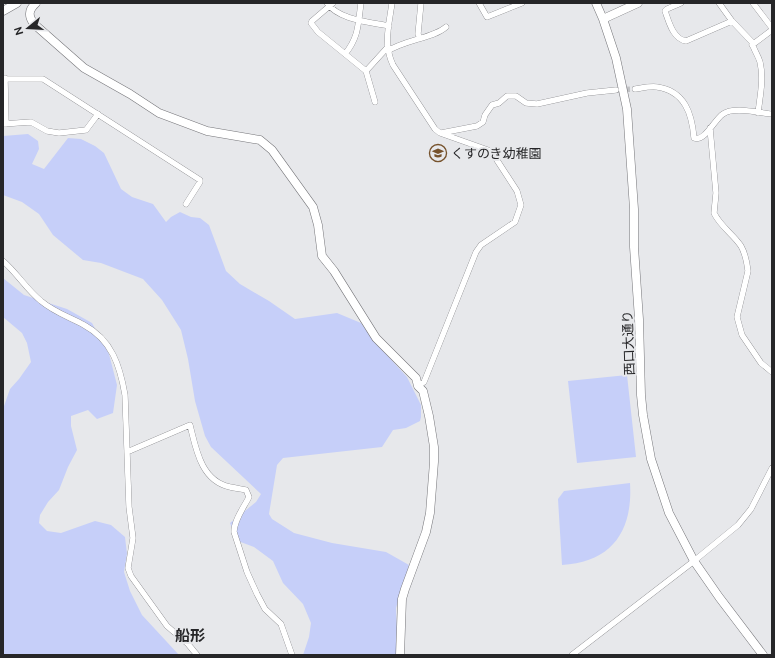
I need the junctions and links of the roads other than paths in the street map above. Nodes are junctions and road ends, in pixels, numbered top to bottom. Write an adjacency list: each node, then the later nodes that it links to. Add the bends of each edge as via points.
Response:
1 (17, 3): 15 (street)
2 (36, 3): 40 (street, via 29,13 34,24 92,73 159,113 207,131 260,140 272,150 313,207 322,256 376,338 416,378)
3 (361, 3): 16 (street)
4 (392, 3): 19 (street)
5 (421, 3): 22 (street, via 418,34)
6 (479, 3): 14 (street, via 487,17)
7 (522, 3): 14 (street)
8 (596, 3): 17 (street, 西口大通り)
9 (638, 3): 17 (street)
10 (681, 3): 18 (street, via 665,12 671,27 683,40 686,41)
11 (719, 3): 18 (street)
12 (753, 3): 21 (street)
13 (330, 4): 16 (street, via 341,15); 25 (street, via 311,23)
14 (512, 5)
15 (3, 11)
16 (359, 19): 19 (street); 25 (street, via 355,39)
17 (603, 19): 43 (street, 西口大通り, via 616,58 627,109 642,394 647,440 663,497)
18 (732, 21): 23 (street)
19 (389, 26): 24 (street, via 386,42)
20 (446, 27): 22 (street, via 438,33)
21 (772, 29): 23 (street)
22 (420, 38): 24 (street)
23 (752, 45): 31 (street, via 758,54 762,72)
24 (388, 50): 26 (street); 36 (street, via 392,65)
25 (345, 54): 26 (street)
26 (366, 71): 30 (street)
27 (4, 78): 32 (street, via 43,79); 34 (street)
28 (635, 89): 35 (street, via 656,87 676,94 690,114 694,138 701,138)
29 (616, 90): 36 (street, via 587,93 537,104 526,103 516,96 507,96 492,105 483,122 477,126)
30 (375, 102)
31 (758, 112): 33 (street); 35 (street, via 728,112 722,114)
32 (98, 114): 34 (street, via 86,130 59,133 47,131 31,122); 37 (street, via 200,180)
33 (772, 114)
34 (4, 124)
35 (710, 128): 39 (street, via 716,193 714,214 742,247 747,264 748,271 737,317 742,335 761,363)
36 (440, 133): 40 (street, via 493,154 517,191 521,205 515,222 481,245 476,252 424,382)
37 (186, 204)
38 (3, 261): 41 (street, via 39,300 52,310 94,331 111,350 125,395)
39 (772, 372)
40 (418, 386): 46 (street, via 423,391 429,416 434,462 427,527 402,600)
41 (127, 452): 44 (street, via 129,507 134,538 128,568 167,626); 45 (street, via 190,425 202,465 209,476 229,487 246,490 249,497 234,532 257,594 265,609 281,624)
42 (772, 468): 43 (street, via 742,521)
43 (694, 561): 47 (street); 48 (street, 西口大通り)
44 (197, 655)
45 (292, 655)
46 (400, 655)
47 (572, 655)
48 (763, 655)

